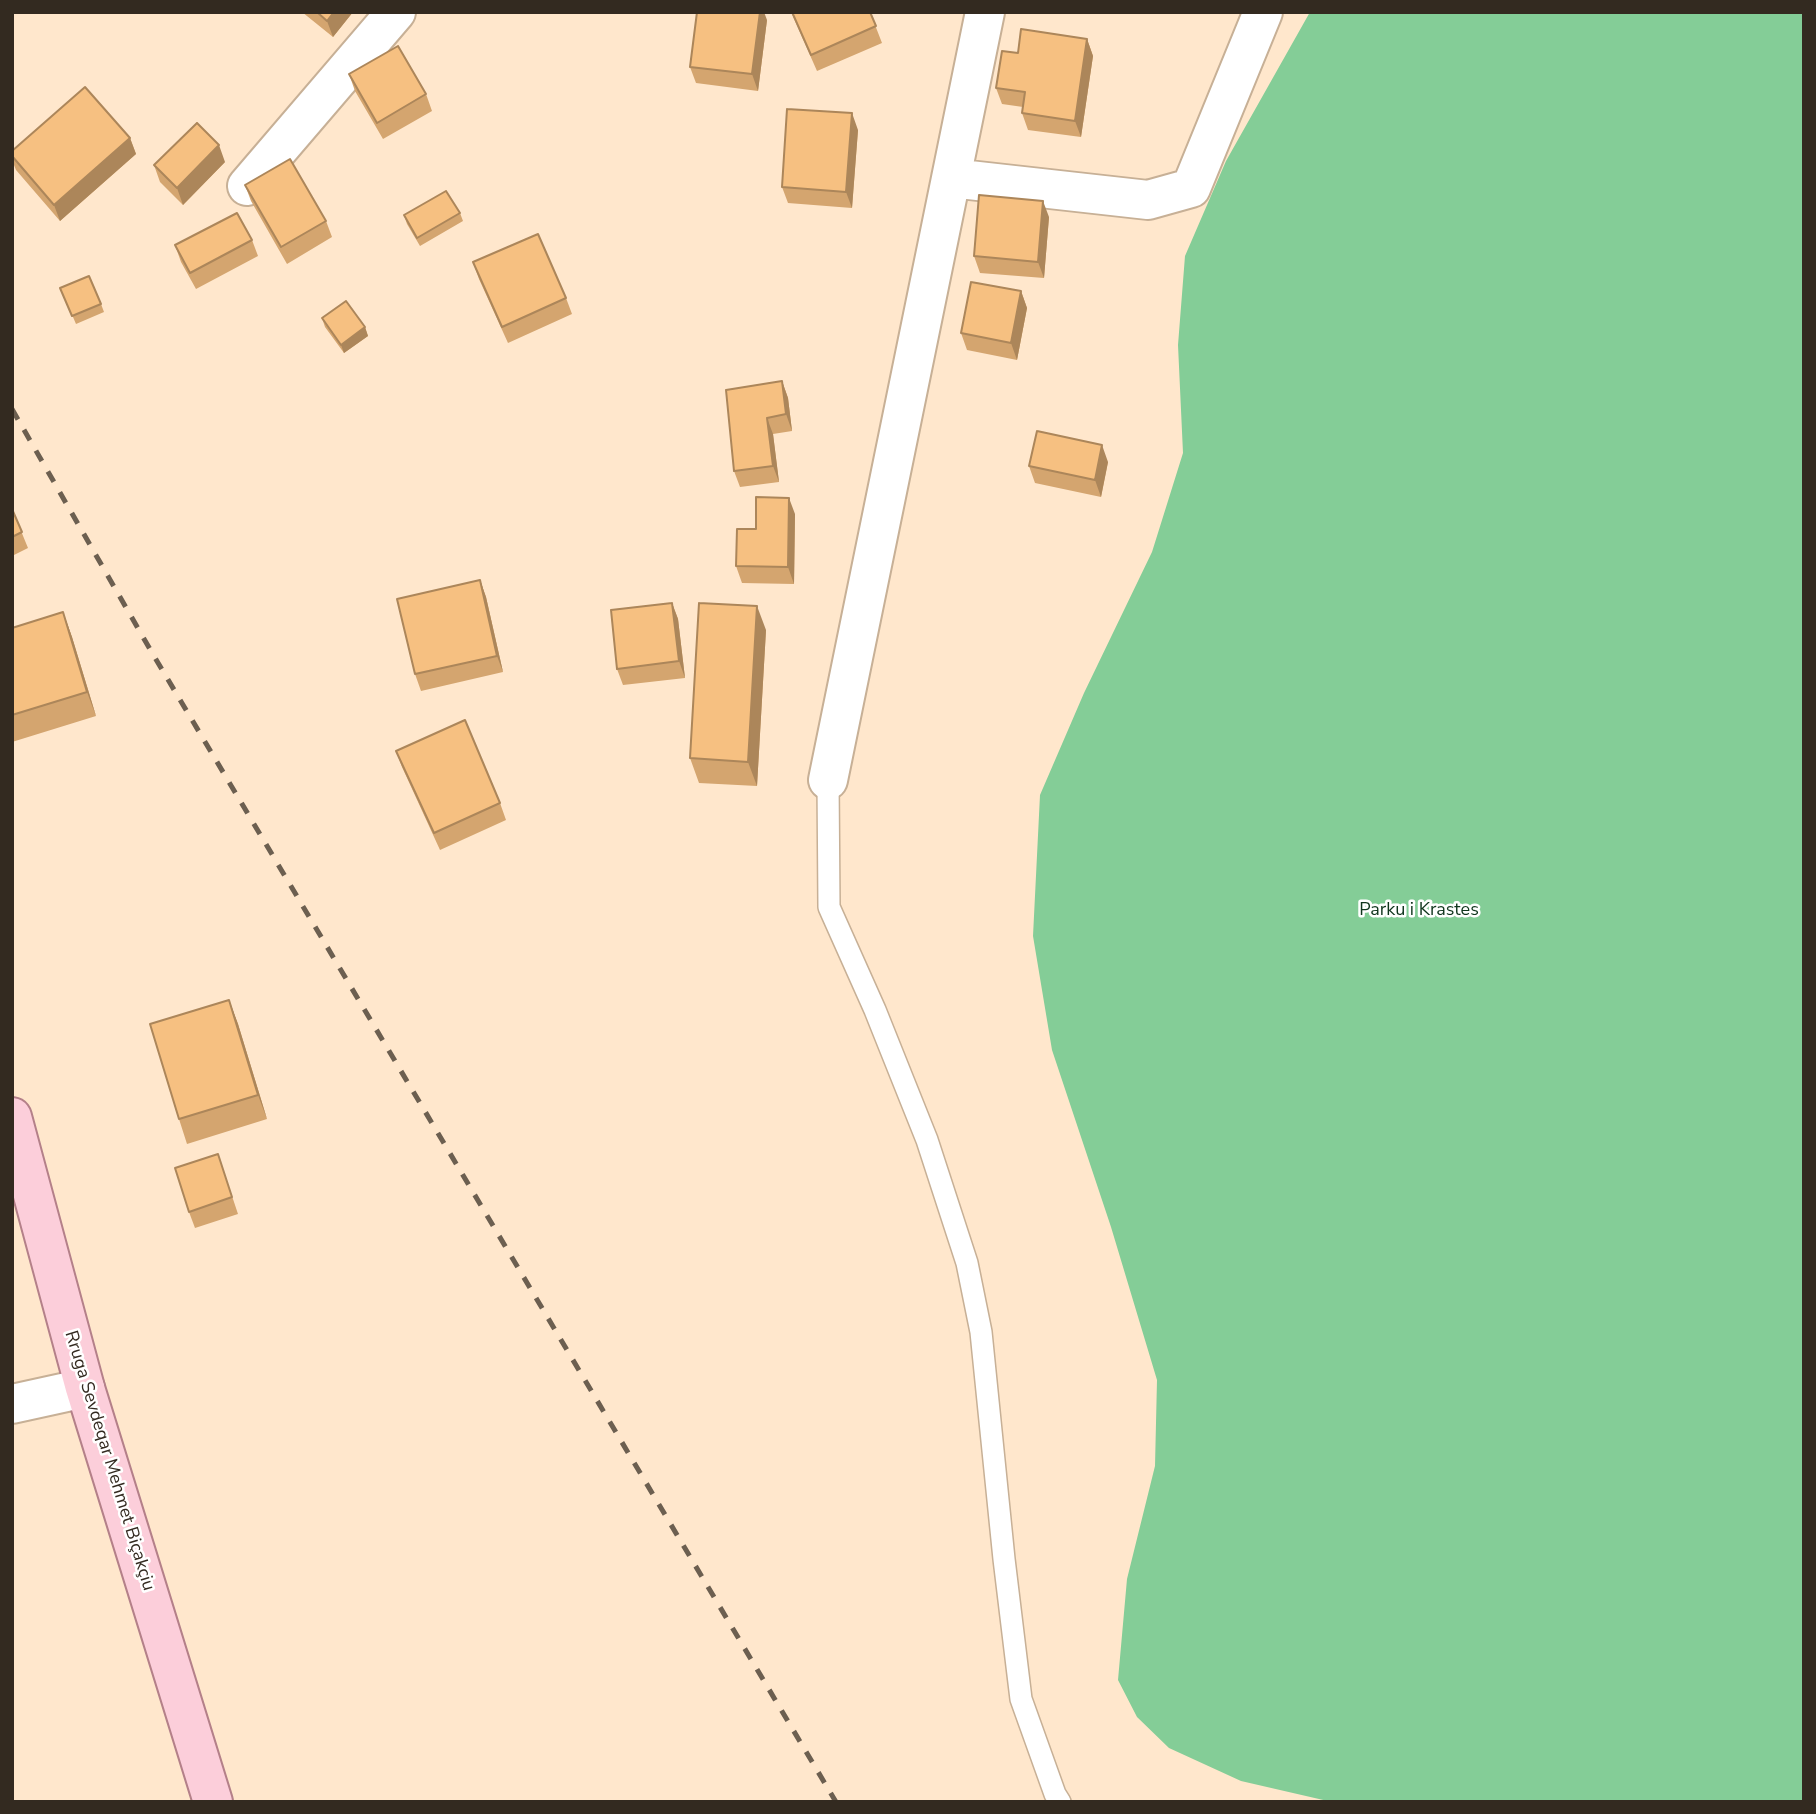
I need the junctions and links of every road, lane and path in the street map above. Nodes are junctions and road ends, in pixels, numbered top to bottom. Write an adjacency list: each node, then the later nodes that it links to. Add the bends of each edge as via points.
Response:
1 (396, 12): 5 (street)
2 (985, 12): 4 (street)
3 (1264, 12): 4 (street, via 1191,187 1148,200)
4 (951, 178): 6 (street)
5 (247, 186)
6 (828, 780): 11 (lane, via 829,907 927,1140 967,1264 981,1332 1021,1699)
7 (13, 1121): 8 (main road, Rruga Sevdeqar Mehmet Biçakçiu)
8 (85, 1388): 9 (street); 10 (main road, Rruga Sevdeqar Mehmet Biçakçiu)
9 (12, 1405)
10 (214, 1802)
11 (1060, 1802)

